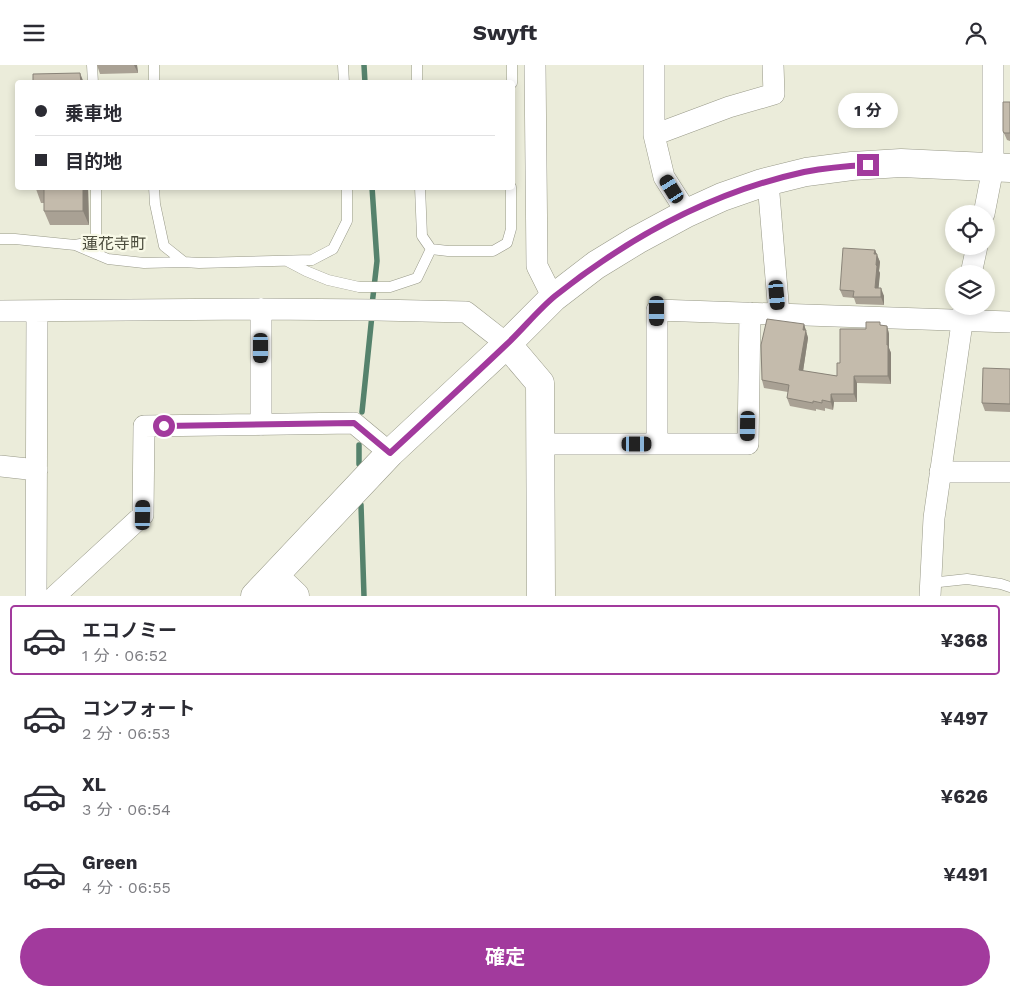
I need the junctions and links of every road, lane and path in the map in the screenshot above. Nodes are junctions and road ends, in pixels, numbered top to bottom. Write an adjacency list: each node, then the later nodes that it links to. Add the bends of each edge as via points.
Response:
1 (92, 65): 10 (lane)
2 (154, 65): 11 (lane)
3 (343, 65): 12 (lane)
4 (417, 65): 13 (lane)
5 (512, 65): 14 (lane)
6 (535, 65): 30 (street, via 537,266)
7 (654, 65): 15 (street)
8 (773, 65): 15 (street, via 774,94)
9 (993, 65): 16 (street)
10 (93, 80)
11 (154, 80)
12 (344, 80)
13 (417, 80)
14 (512, 80)
15 (654, 135): 24 (street, via 664,177)
16 (1002, 168): 17 (street, via 901,163 806,172); 23 (street)
17 (768, 182): 24 (street); 36 (street)
18 (96, 190): 26 (lane, via 96,235 91,242)
19 (154, 190): 29 (lane, via 164,245)
20 (347, 190): 28 (lane, via 347,221 333,249 312,259)
21 (420, 190): 27 (lane, via 422,236)
22 (512, 190): 27 (lane, via 511,229 507,243 493,251)
23 (988, 205)
24 (687, 213): 30 (street, via 596,265)
25 (0, 239): 26 (lane)
26 (75, 245): 29 (lane, via 108,259 144,263)
27 (431, 249): 28 (lane, via 417,278 390,287 359,287 328,279)
28 (285, 261): 29 (lane)
29 (184, 262)
30 (554, 298): 40 (street)
31 (261, 309): 33 (street); 40 (street, via 466,312); 41 (street)
32 (0, 311): 33 (street)
33 (37, 311): 46 (street)
34 (750, 313): 36 (street); 43 (street, via 748,445); 43 (street, via 657,311)
35 (945, 313): 36 (street)
36 (779, 314)
37 (963, 315): 47 (street)
38 (973, 315): 39 (street)
39 (1010, 322)
40 (507, 344): 42 (street, via 540,383); 44 (street)
41 (261, 425): 44 (street, via 354,423); 53 (street, via 144,426 143,515)
42 (541, 444): 43 (street); 56 (street)
43 (656, 444)
44 (390, 453): 49 (street)
45 (0, 466): 46 (street)
46 (37, 470): 52 (street)
47 (940, 472): 48 (street); 51 (street)
48 (1010, 472)
49 (274, 576): 54 (street); 55 (street)
50 (1010, 587): 51 (lane, via 967,579)
51 (930, 589)
52 (36, 596)
53 (54, 596)
54 (254, 596)
55 (295, 596)
56 (541, 596)

